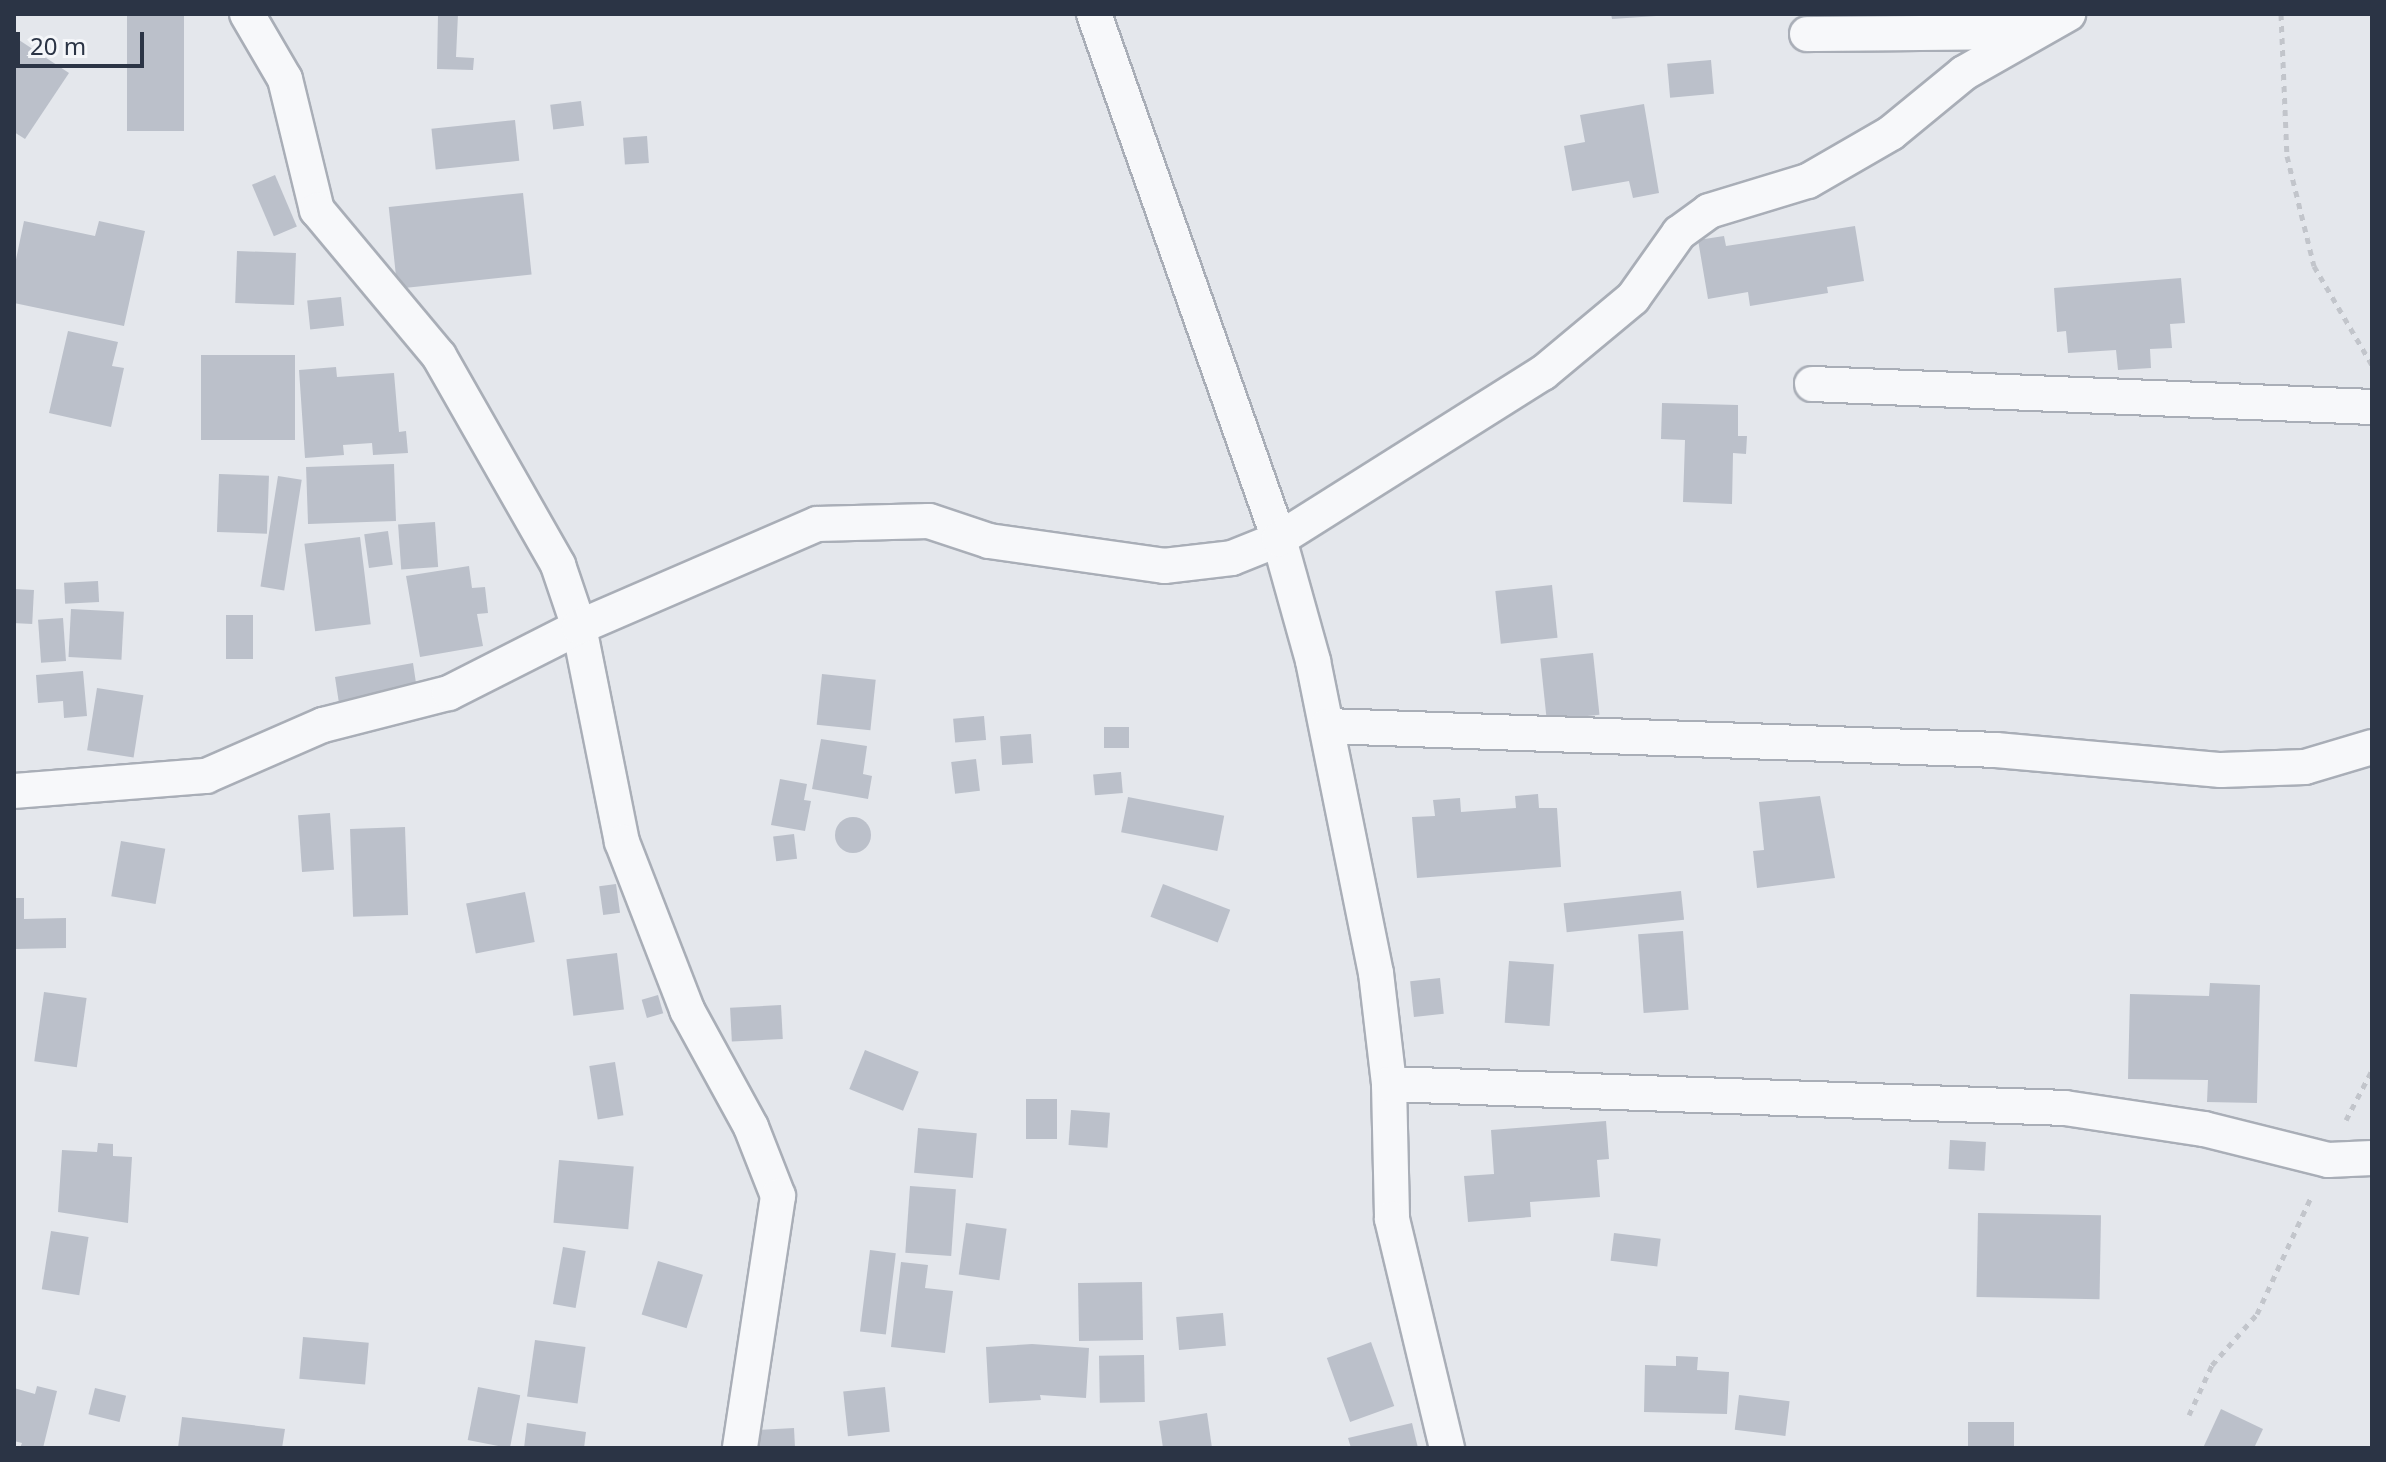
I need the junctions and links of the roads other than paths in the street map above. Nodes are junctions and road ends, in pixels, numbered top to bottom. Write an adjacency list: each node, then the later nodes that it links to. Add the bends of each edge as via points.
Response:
1 (247, 14): 9 (street, via 285,79 317,210 439,356 558,565)
2 (1094, 14): 8 (street)
3 (2068, 14): 4 (street)
4 (2038, 32): 5 (street); 8 (street, via 1964,73 1891,133 1808,181 1709,211 1679,233 1633,298 1543,373)
5 (1807, 34)
6 (1812, 384): 7 (street)
7 (2372, 407)
8 (1279, 539): 9 (street, via 1232,558 1164,566 989,541 929,521 817,524); 10 (street)
9 (579, 627): 12 (street, via 449,693 323,725 206,776); 15 (street, via 622,842 687,1010 751,1127 778,1196)
10 (1327, 726): 11 (street, via 1996,750 2221,770 2305,767); 13 (street, via 1376,973)
11 (2372, 747)
12 (14, 791)
13 (1389, 1084): 14 (street, via 2065,1108 2204,1129 2328,1160); 16 (street, via 1392,1219)
14 (2372, 1158)
15 (740, 1448)
16 (1447, 1448)

